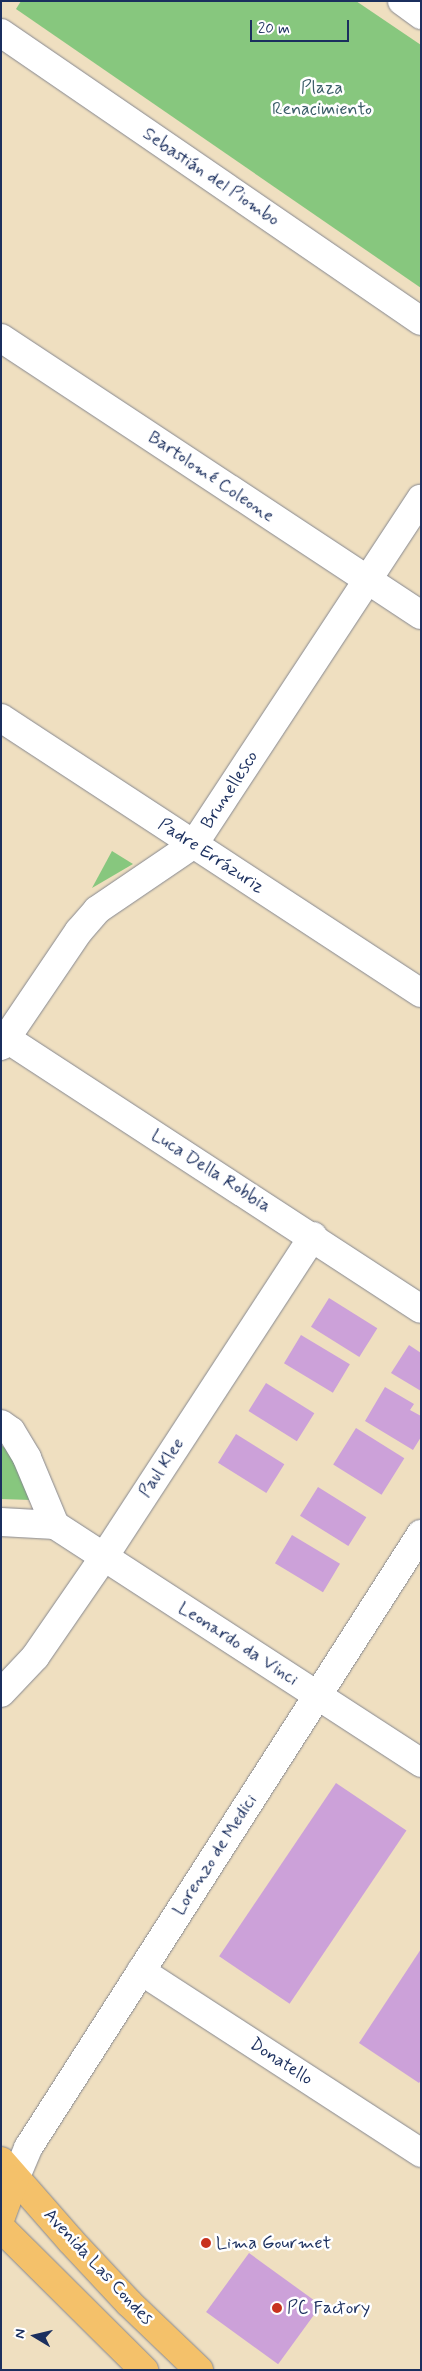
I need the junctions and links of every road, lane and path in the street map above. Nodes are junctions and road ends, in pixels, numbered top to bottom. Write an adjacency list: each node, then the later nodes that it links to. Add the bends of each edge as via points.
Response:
1 (402, 1): 2 (street)
2 (421, 15)
3 (1, 33): 4 (street, Sebastián del Piombo)
4 (421, 321)
5 (1, 338): 7 (street, Bartolomé Coleone)
6 (421, 499): 7 (street, Brunellesco)
7 (367, 581): 8 (street, Bartolomé Coleone); 10 (street, Brunellesco)
8 (421, 615)
9 (1, 718): 10 (street, Padre Errázuriz)
10 (194, 844): 11 (street, Padre Errázuriz); 12 (street, Brunellesco, via 97,910)
11 (421, 993)
12 (3, 1039): 13 (street, Luca Della Robbia)
13 (313, 1236): 14 (street, Luca Della Robbia); 19 (street, Paul Klee)
14 (421, 1309)
15 (1, 1424): 17 (street, via 11,1431 28,1458)
16 (1, 1522): 17 (street, Leonardo da Vinci)
17 (55, 1525): 19 (street, Leonardo da Vinci)
18 (421, 1534): 21 (street, Lorenzo de Medici)
19 (104, 1557): 20 (street, Paul Klee, via 35,1657); 21 (street, Leonardo da Vinci)
20 (1, 1693)
21 (317, 1696): 22 (street, Leonardo da Vinci); 23 (street, Lorenzo de Medici)
22 (421, 1763)
23 (141, 1971): 24 (street, Donatello); 25 (street, Lorenzo de Medici, via 28,2148)
24 (421, 2153)
25 (8, 2170): 26 (main road); 29 (main road, Avenida Las Condes, via 129,2303)
26 (1, 2217)
27 (1, 2228): 28 (main road)
28 (144, 2370)
29 (198, 2370)

